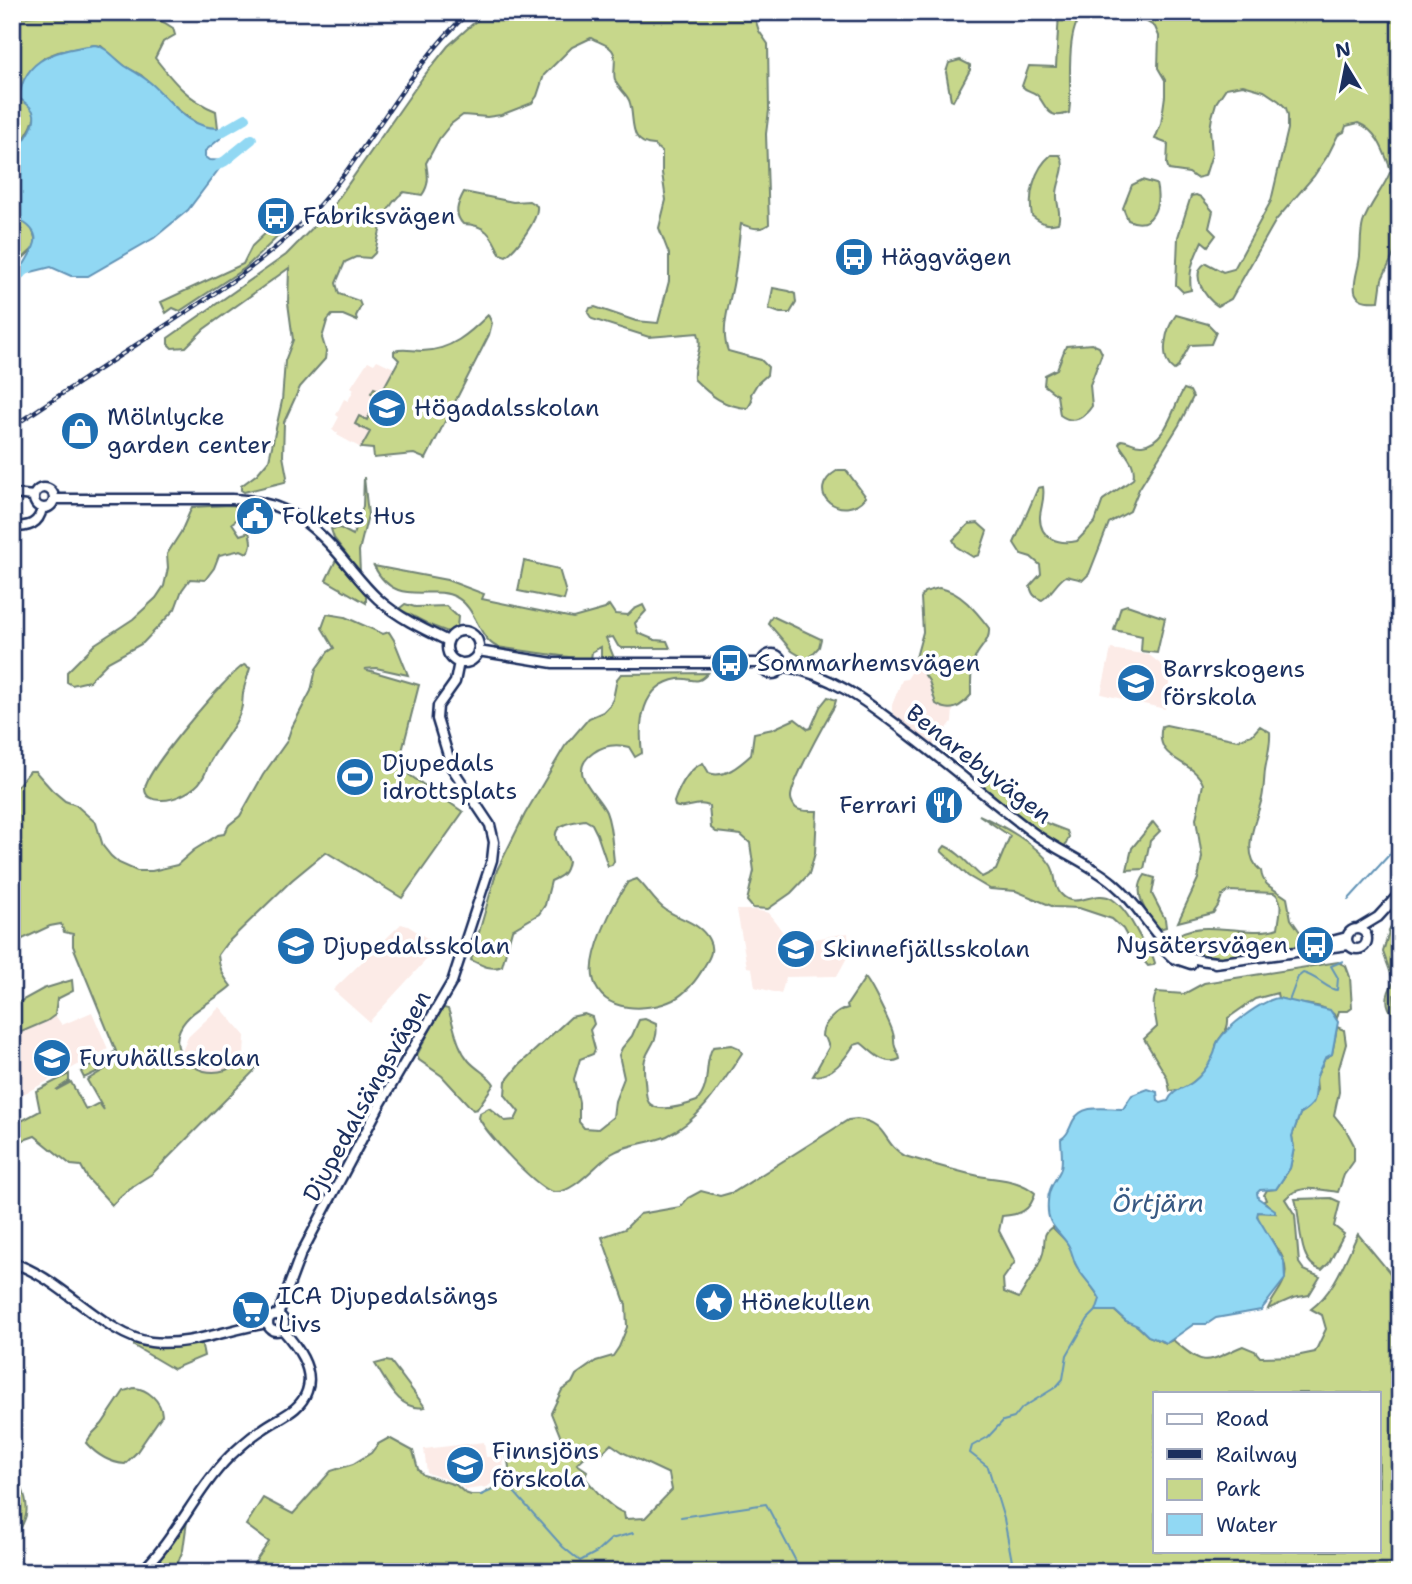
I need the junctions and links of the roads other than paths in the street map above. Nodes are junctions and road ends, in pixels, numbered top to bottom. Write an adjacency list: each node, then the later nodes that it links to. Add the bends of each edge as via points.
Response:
1 (12, 494): 2 (street)
2 (34, 496): 3 (street, via 38,489 46,488); 4 (street)
3 (54, 499): 4 (street); 6 (street, via 232,499 279,506 317,531 388,607)
4 (42, 508): 5 (street, via 33,524)
5 (12, 527)
6 (448, 641): 7 (street, via 454,634 467,632 477,639); 8 (street, via 448,654)
7 (478, 652): 8 (street, via 471,661); 9 (street, via 553,663)
8 (459, 662): 17 (street, Djupedalsängsvägen, via 455,682 438,706 437,719 454,772 490,825 492,860 452,982 328,1200)
9 (763, 663): 10 (street, via 771,673); 10 (street, via 773,654)
10 (782, 666): 15 (street, Benarebyvägen, via 818,675 870,704 1039,837 1106,878 1140,911 1168,955 1194,965)
11 (1400, 893): 12 (street)
12 (1378, 917): 13 (street); 14 (street)
13 (1358, 929): 14 (street); 15 (street, via 1351,930)
14 (1366, 936): 15 (street, via 1361,948 1353,949)
15 (1347, 941)
16 (12, 1263): 18 (street, via 118,1329 150,1342)
17 (278, 1315): 18 (street); 19 (street, via 284,1320)
18 (268, 1323): 19 (street, via 272,1331)
19 (282, 1329): 20 (street, via 308,1370 302,1401 220,1467)
20 (141, 1572)

